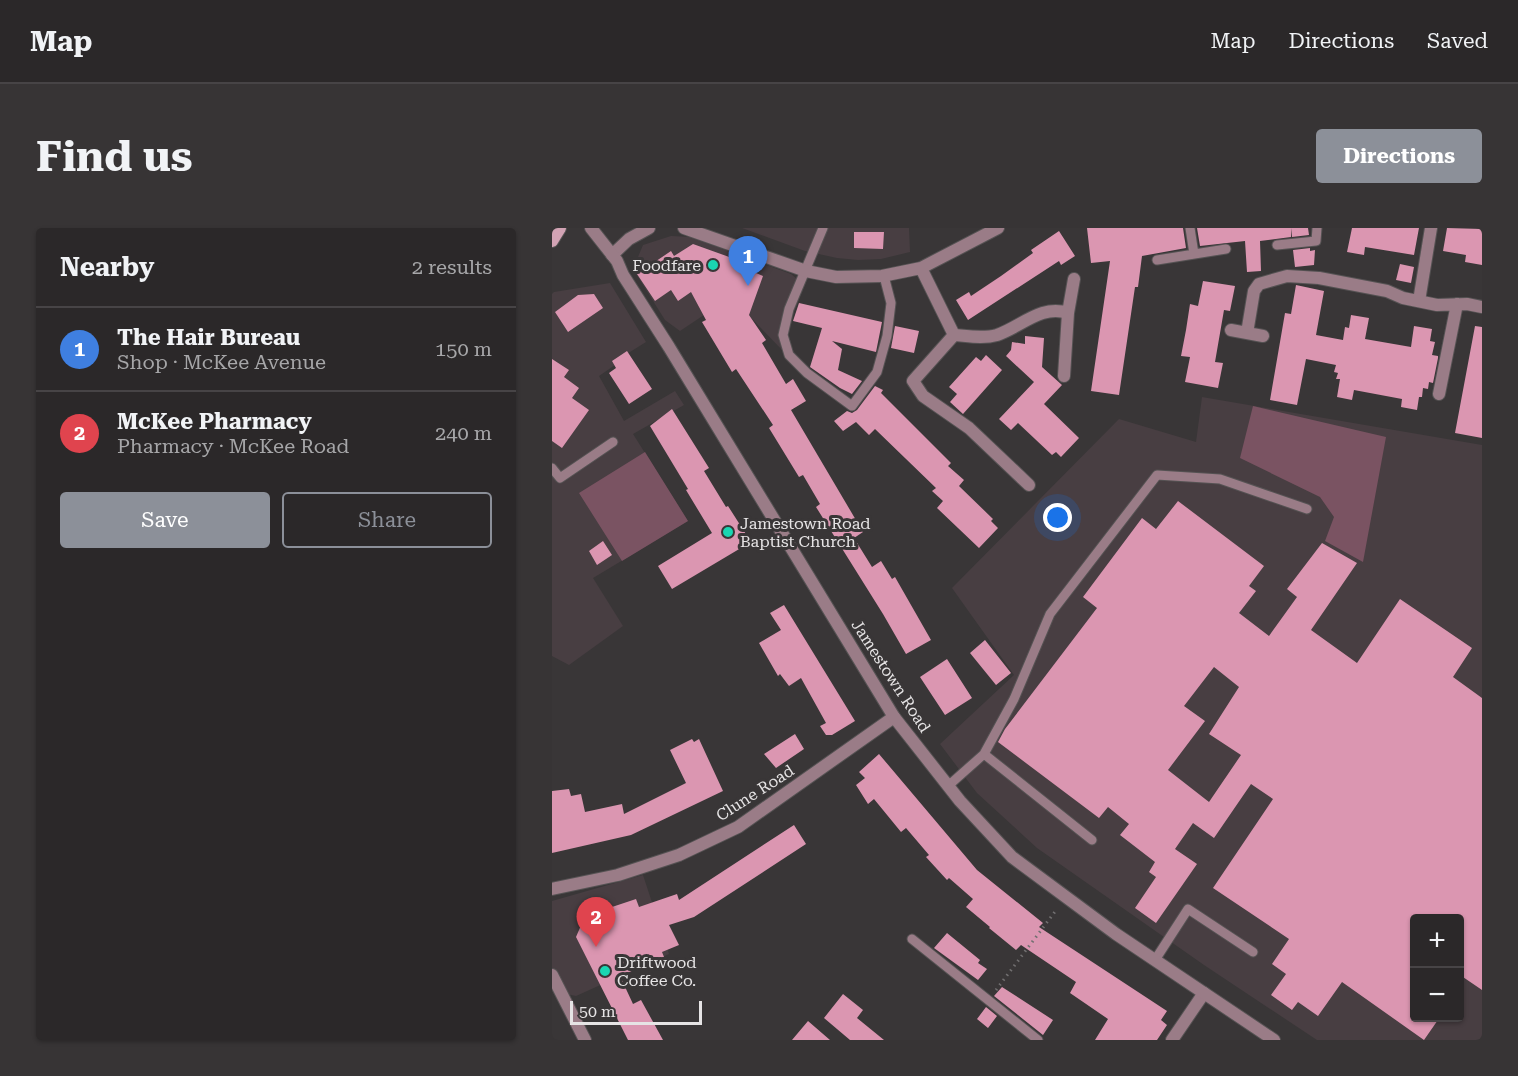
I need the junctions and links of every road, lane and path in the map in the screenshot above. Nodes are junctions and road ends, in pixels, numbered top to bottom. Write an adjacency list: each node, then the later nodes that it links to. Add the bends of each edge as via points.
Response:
1 (561, 228): 11 (main road)
2 (591, 228): 15 (street, Jamestown Road)
3 (649, 228): 15 (street)
4 (684, 228): 18 (street)
5 (823, 228): 18 (lane)
6 (998, 228): 10 (street)
7 (1190, 228): 14 (lane)
8 (1317, 228): 12 (lane, via 1316,241)
9 (1431, 228): 21 (street)
10 (976, 234): 17 (street)
11 (552, 241)
12 (1276, 245)
13 (1226, 249): 14 (lane)
14 (1194, 254): 16 (lane)
15 (612, 255): 35 (street, Jamestown Road)
16 (1157, 260)
17 (921, 268): 19 (street); 27 (street)
18 (806, 271): 19 (street, via 836,277); 19 (lane, via 789,309 783,335 789,355 852,406 877,372 887,336 891,303)
19 (884, 276)
20 (1074, 279): 24 (street)
21 (1419, 301): 22 (street); 26 (street, via 1365,286 1287,276 1258,284)
22 (1456, 304): 23 (street); 30 (street)
23 (1482, 307)
24 (1068, 313): 27 (street, via 1041,312 994,336); 29 (street)
25 (1232, 330): 26 (street)
26 (1247, 333): 28 (street)
27 (954, 335): 33 (street, via 913,381 923,396 969,428)
28 (1263, 336)
29 (1064, 376)
30 (1439, 394)
31 (613, 442): 32 (lane, via 560,478)
32 (552, 468)
33 (1029, 485)
34 (1307, 510): 36 (lane, via 1220,479 1157,475 1050,614 1014,699)
35 (894, 717): 37 (street, Jamestown Road); 39 (street, Clune Road, via 738,826 679,855 618,876)
36 (984, 754): 37 (lane); 38 (lane)
37 (948, 786): 40 (street, Jamestown Road, via 1012,856)
38 (1092, 840)
39 (552, 889)
40 (1066, 897): 43 (street, Jamestown Road); 46 (path)
41 (912, 939): 46 (lane)
42 (1253, 952): 43 (lane, via 1188,909)
43 (1155, 960): 45 (street, Jamestown Road)
44 (552, 975): 47 (street)
45 (1204, 993): 49 (street); 50 (street, Jamestown Road)
46 (988, 1001): 48 (lane)
47 (585, 1040)
48 (1038, 1040)
49 (1172, 1040)
50 (1274, 1040)

